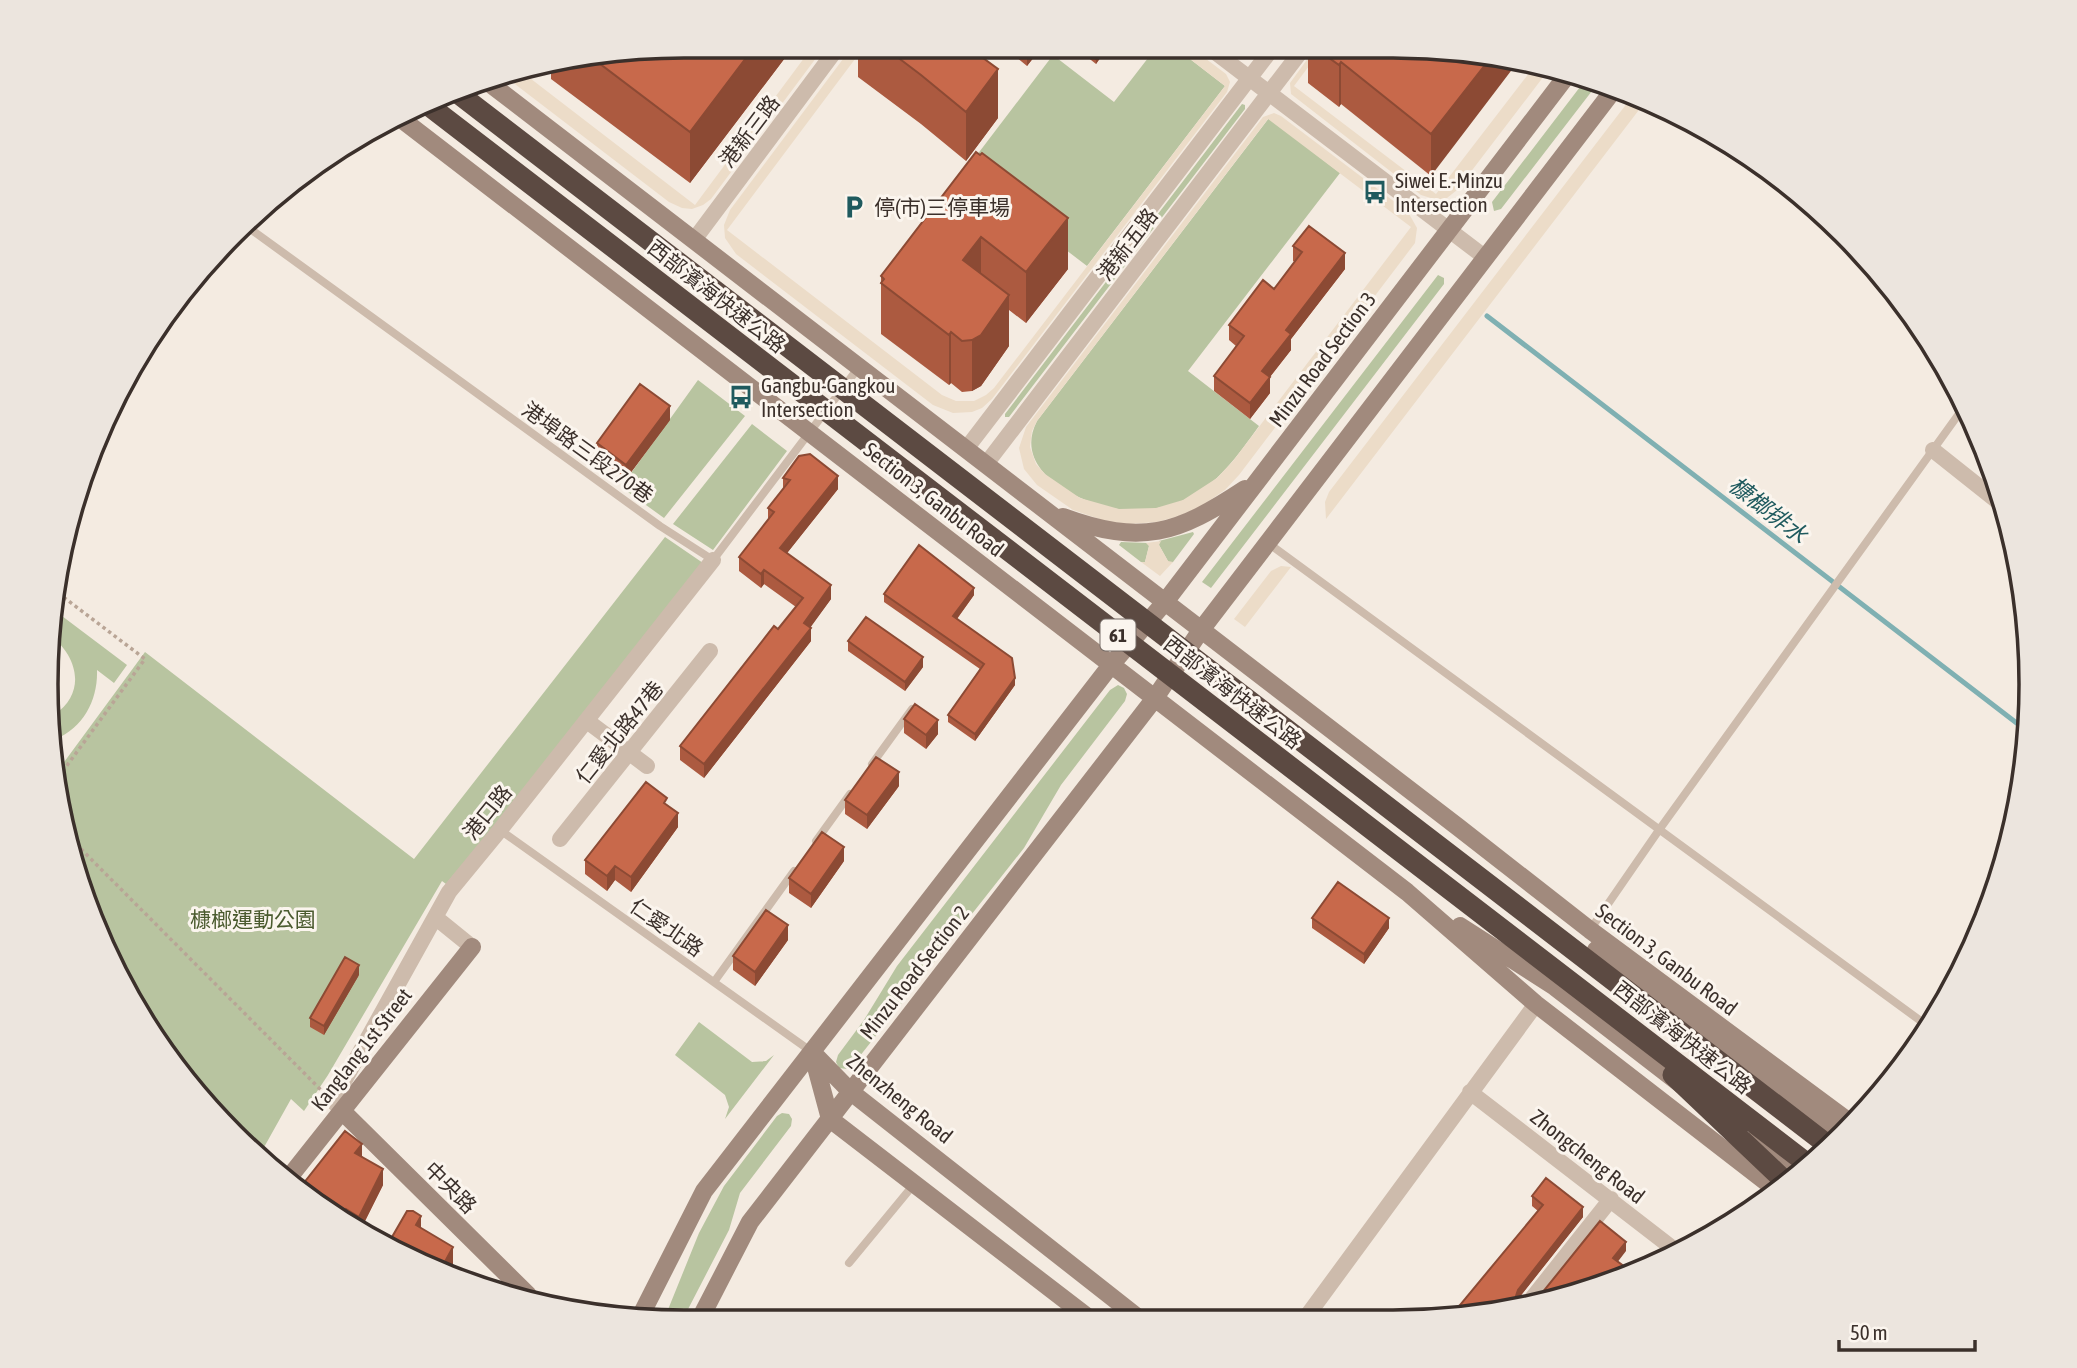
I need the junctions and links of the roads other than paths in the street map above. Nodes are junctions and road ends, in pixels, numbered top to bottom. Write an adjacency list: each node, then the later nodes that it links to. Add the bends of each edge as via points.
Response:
1 (830, 58): 15 (street, 港新三路)
2 (1223, 58): 5 (street)
3 (1265, 58): 5 (street, 港新五路)
4 (1297, 58): 8 (street, 港新五路)
5 (1250, 78): 8 (street); 21 (street, 港新五路)
6 (1562, 81): 14 (street, Minzu Road Section 3)
7 (495, 87): 15 (street, Section 3, Ganbu Road)
8 (1269, 93): 14 (street); 23 (street, 港新五路)
9 (1609, 96): 16 (street)
10 (464, 98): 61 (highway, 西部濱海快速公路 / 61, bridge)
11 (434, 110): 18 (highway, 西部濱海快速公路 / 61, bridge)
12 (406, 123): 20 (street, Section 3, Ganbu Road)
13 (252, 230): 28 (lane, 港埠路三段270巷)
14 (1449, 230): 16 (street); 24 (street, Minzu Road Section 3)
15 (694, 240): 17 (street, Section 3, Ganbu Road)
16 (1486, 258): 27 (street)
17 (859, 367): 18 (lane); 21 (street, Section 3, Ganbu Road)
18 (826, 410): 20 (lane); 51 (highway, 西部濱海快速公路 / 61, bridge)
19 (1958, 415): 22 (lane)
20 (809, 432): 28 (lane); 32 (street, Section 3, Ganbu Road)
21 (966, 449): 23 (street, Section 3, Ganbu Road)
22 (1933, 450): 25 (street); 42 (lane)
23 (986, 464): 26 (street, Section 3, Ganbu Road)
24 (1257, 481): 26 (street, via 1205,515 1155,532 1104,531); 29 (street, Minzu Road Section 3)
25 (1990, 495)
26 (1046, 510): 29 (street, Section 3, Ganbu Road)
27 (1268, 542): 30 (street); 42 (lane)
28 (713, 560): 35 (street, 港口路)
29 (1165, 602): 30 (street, Section 3, Ganbu Road); 32 (street, Minzu Road Section 3)
30 (1201, 630): 33 (street, Minzu Road Section 2); 40 (street, Section 3, Ganbu Road)
31 (710, 651): 36 (street, 仁愛北路47巷)
32 (1111, 665): 33 (street, Section 3, Ganbu Road); 54 (street, Minzu Road Section 2)
33 (1155, 698): 46 (street, Section 3, Ganbu Road); 55 (street, Minzu Road Section 2)
34 (912, 709): 38 (lane)
35 (587, 721): 36 (street); 41 (street, 港口路)
36 (629, 753): 37 (street); 43 (street, 仁愛北路47巷)
37 (647, 766)
38 (864, 774)
39 (856, 785): 44 (lane)
40 (1458, 827): 48 (street, Section 3, Ganbu Road); 60 (street, Section 3, Ganbu Road, via 1588,944)
41 (500, 830): 47 (street, 港口路, via 449,892); 50 (lane, 仁愛北路)
42 (1659, 830): 48 (lane); 53 (lane)
43 (560, 839)
44 (809, 851)
45 (801, 862): 50 (lane)
46 (1407, 892): 52 (street, Section 3, Ganbu Road); 63 (street, Section 3, Ganbu Road, via 1555,988)
47 (435, 917): 49 (street); 57 (street, 港口路)
48 (1590, 930): 58 (street, Section 3, Ganbu Road)
49 (471, 947): 57 (street, Kanglang 1st Street)
50 (714, 982): 54 (lane, 仁愛北路)
51 (1598, 1003): 62 (highway, 西部濱海快速公路 / 61, bridge); 65 (highway, bridge)
52 (1536, 1004): 56 (street); 67 (street, Section 3, Ganbu Road)
53 (1921, 1021)
54 (812, 1052): 55 (street, Zhenzheng Road); 59 (street, Zhenzheng Road); 73 (street, Minzu Road Section 2, via 704,1191)
55 (850, 1092): 59 (street, Minzu Road Section 2); 76 (street, Zhenzheng Road)
56 (1470, 1092): 68 (street, Zhongcheng Road); 77 (street)
57 (337, 1106): 64 (street, Kanglang 1st Street); 71 (street, 中央路)
58 (1844, 1118)
59 (830, 1119): 66 (street); 74 (street, Minzu Road Section 2, via 750,1222)
60 (1831, 1131)
61 (1822, 1140)
62 (1801, 1159)
63 (1790, 1168)
64 (292, 1172)
65 (1780, 1176)
66 (915, 1184): 70 (lane); 75 (street)
67 (1769, 1184)
68 (1611, 1199): 69 (street, Zhongcheng Road); 72 (street)
69 (1670, 1246)
70 (849, 1263)
71 (522, 1289)
72 (1536, 1293)
73 (644, 1309)
74 (705, 1310)
75 (1077, 1310)
76 (1128, 1310)
77 (1312, 1310)

